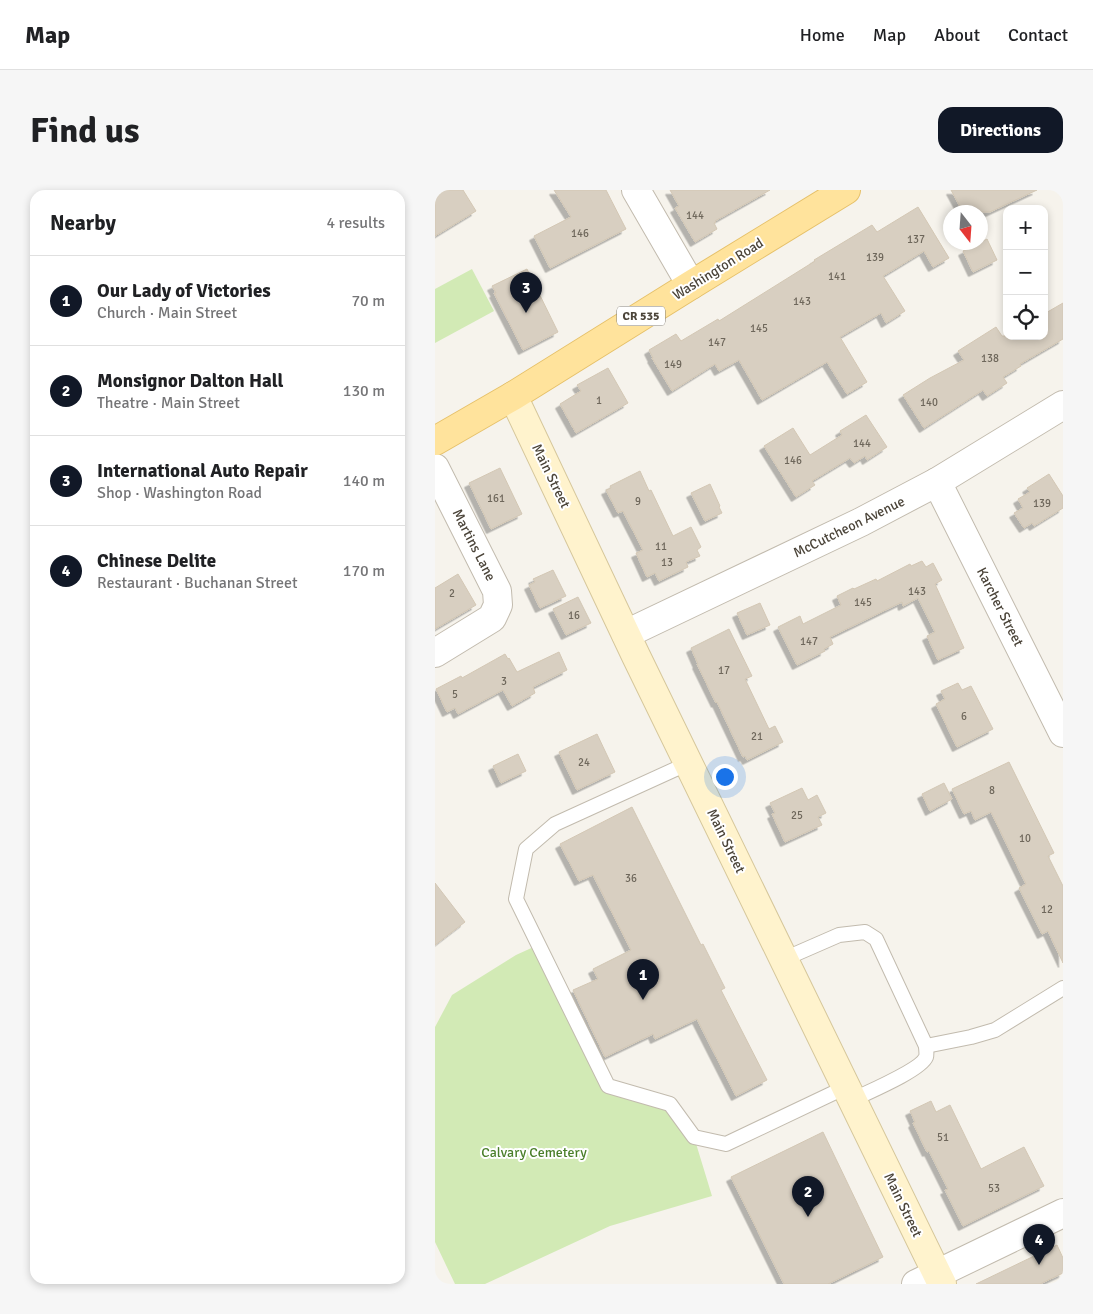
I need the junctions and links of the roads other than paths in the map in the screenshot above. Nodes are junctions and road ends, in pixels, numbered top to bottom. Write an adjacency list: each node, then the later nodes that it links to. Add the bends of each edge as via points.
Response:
1 (636, 190): 3 (street)
2 (846, 190): 3 (main road, Washington Road / CR 535)
3 (691, 285): 4 (main road, Washington Road / CR 535)
4 (513, 396): 6 (main road, Washington Road / CR 535); 9 (main road, Main Street)
5 (1063, 405): 8 (street, McCutcheon Avenue)
6 (435, 441)
7 (435, 468): 10 (street, Martins Lane, via 497,591 498,605 492,618)
8 (937, 482): 9 (street, McCutcheon Avenue); 11 (street, Karcher Street)
9 (627, 634): 12 (main road, Main Street)
10 (435, 653)
11 (1063, 733)
12 (689, 763): 13 (main road, Main Street); 16 (lane, via 555,824 526,849 516,898 538,944 608,1086 670,1104 694,1137 726,1144)
13 (784, 959): 15 (lane, via 839,935 865,932 876,939); 16 (main road, Main Street)
14 (1063, 988): 15 (lane, via 995,1030)
15 (926, 1046): 16 (lane, via 927,1056 921,1064 895,1079)
16 (849, 1094): 18 (main road, Main Street)
17 (1063, 1213): 18 (street)
18 (932, 1281)

